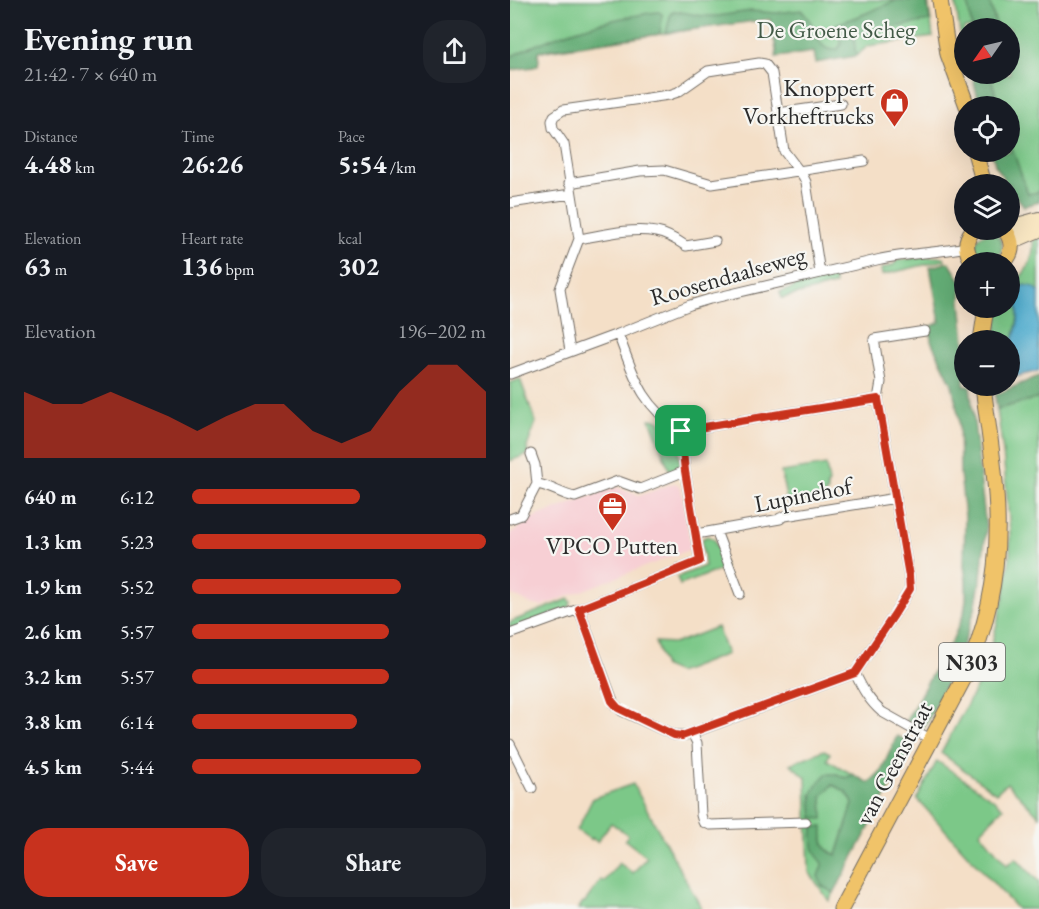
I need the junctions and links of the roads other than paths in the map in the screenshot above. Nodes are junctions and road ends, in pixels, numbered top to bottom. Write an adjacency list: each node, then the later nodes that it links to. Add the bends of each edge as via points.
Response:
1 (940, 0): 2 (main road, via 948,54)
2 (963, 96)
3 (841, 104): 4 (street)
4 (778, 113): 6 (street, via 784,151); 7 (street, via 772,73 759,63 708,71 669,95 563,110 552,121 564,144)
5 (864, 161): 6 (street)
6 (799, 171): 7 (street, via 712,184 664,170); 19 (street, via 806,182)
7 (569, 183): 8 (street)
8 (571, 194): 9 (street); 14 (street)
9 (510, 203)
10 (1039, 219): 11 (street)
11 (1020, 228)
12 (1039, 230): 13 (street)
13 (1020, 232)
14 (579, 239): 16 (street, via 637,230 654,231 686,246); 22 (street, via 560,289)
15 (968, 240): 17 (main road)
16 (715, 241)
17 (966, 247): 18 (main road); 19 (street, Roosendaalseweg, via 905,254)
18 (967, 252)
19 (820, 273): 21 (street, Roosendaalseweg, via 690,305)
20 (925, 331): 25 (street, via 874,339 880,382)
21 (618, 334): 22 (street, Roosendaalseweg); 26 (street, via 645,397)
22 (570, 351): 23 (street, Roosendaalseweg)
23 (510, 374)
24 (984, 396): 39 (main road, van Geenstraat / N303, via 998,512 993,581 974,658)
25 (878, 399): 26 (street); 30 (street)
26 (681, 431): 28 (street)
27 (531, 454): 29 (street)
28 (685, 471): 29 (street, via 640,489 618,481 575,497); 33 (street)
29 (537, 484): 31 (street, via 520,515)
30 (896, 498): 32 (street, Lupinehof); 37 (street, via 910,589)
31 (510, 519)
32 (716, 531): 33 (street, Lupinehof); 34 (street)
33 (696, 534): 35 (street, via 700,561)
34 (740, 594)
35 (579, 609): 36 (street); 38 (street, via 615,705 674,735)
36 (510, 634)
37 (855, 673): 38 (street); 39 (street, via 876,707)
38 (692, 733): 42 (street, via 697,743 703,822)
39 (932, 740): 43 (main road, van Geenstraat / N303)
40 (510, 744): 41 (street)
41 (532, 788)
42 (806, 822)
43 (841, 909)

